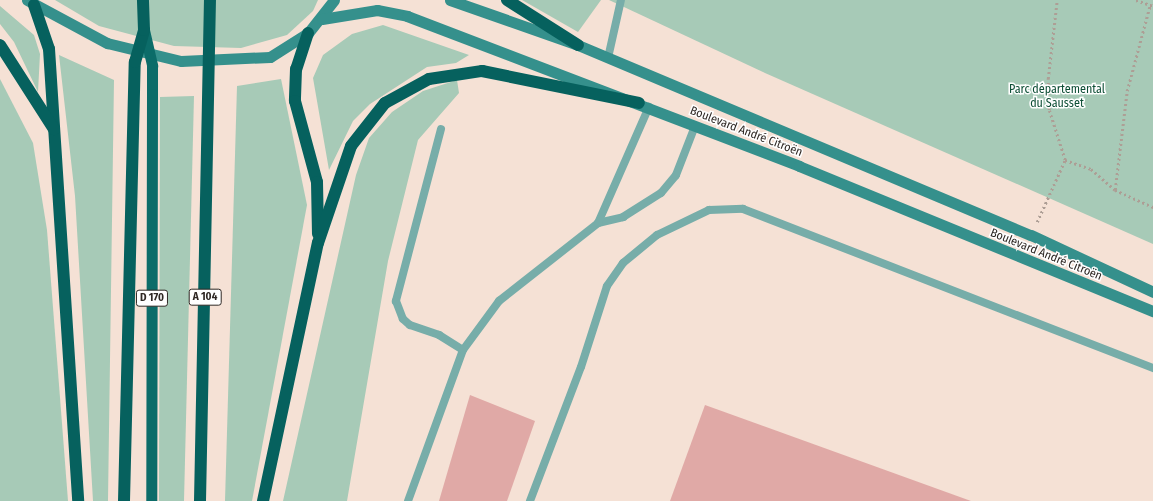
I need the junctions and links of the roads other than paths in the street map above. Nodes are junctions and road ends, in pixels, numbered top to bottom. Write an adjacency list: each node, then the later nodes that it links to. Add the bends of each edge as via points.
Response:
1 (143, 0): 9 (highway)
2 (210, 0): 27 (highway, A 104)
3 (334, 0): 8 (main road)
4 (450, 0): 12 (main road, Boulevard André Citroën)
5 (506, 0): 12 (highway)
6 (621, 0): 13 (lane)
7 (31, 3): 10 (main road, via 107,43 181,61 270,57); 17 (highway, via 49,48)
8 (322, 19): 10 (main road); 14 (main road, Boulevard André Citroën, via 377,10 392,12)
9 (144, 30): 25 (highway, via 135,62); 26 (highway, D 170, via 152,66)
10 (308, 33): 19 (highway, via 296,69 295,101 317,182)
11 (0, 44): 17 (highway)
12 (578, 46): 13 (main road, Boulevard André Citroën)
13 (608, 58): 20 (main road, Boulevard André Citroën, via 1031,235)
14 (644, 105): 15 (main road, Boulevard André Citroën); 18 (lane); 19 (highway, via 510,74 482,71 429,79 385,103 363,127 351,146)
15 (695, 126): 18 (lane, via 676,176 661,193 623,217); 21 (main road, Boulevard André Citroën)
16 (441, 129): 22 (lane, via 396,301 403,319 410,325 439,335)
17 (55, 130): 24 (highway)
18 (598, 223): 22 (lane, via 499,301)
19 (318, 243): 28 (highway)
20 (1153, 292)
21 (1153, 311)
22 (463, 350): 29 (lane)
23 (1153, 368): 30 (lane, via 743,209 709,210 657,235 623,263 607,286 581,367)
24 (78, 501)
25 (124, 501)
26 (151, 501)
27 (200, 501)
28 (263, 501)
29 (408, 501)
30 (530, 501)

